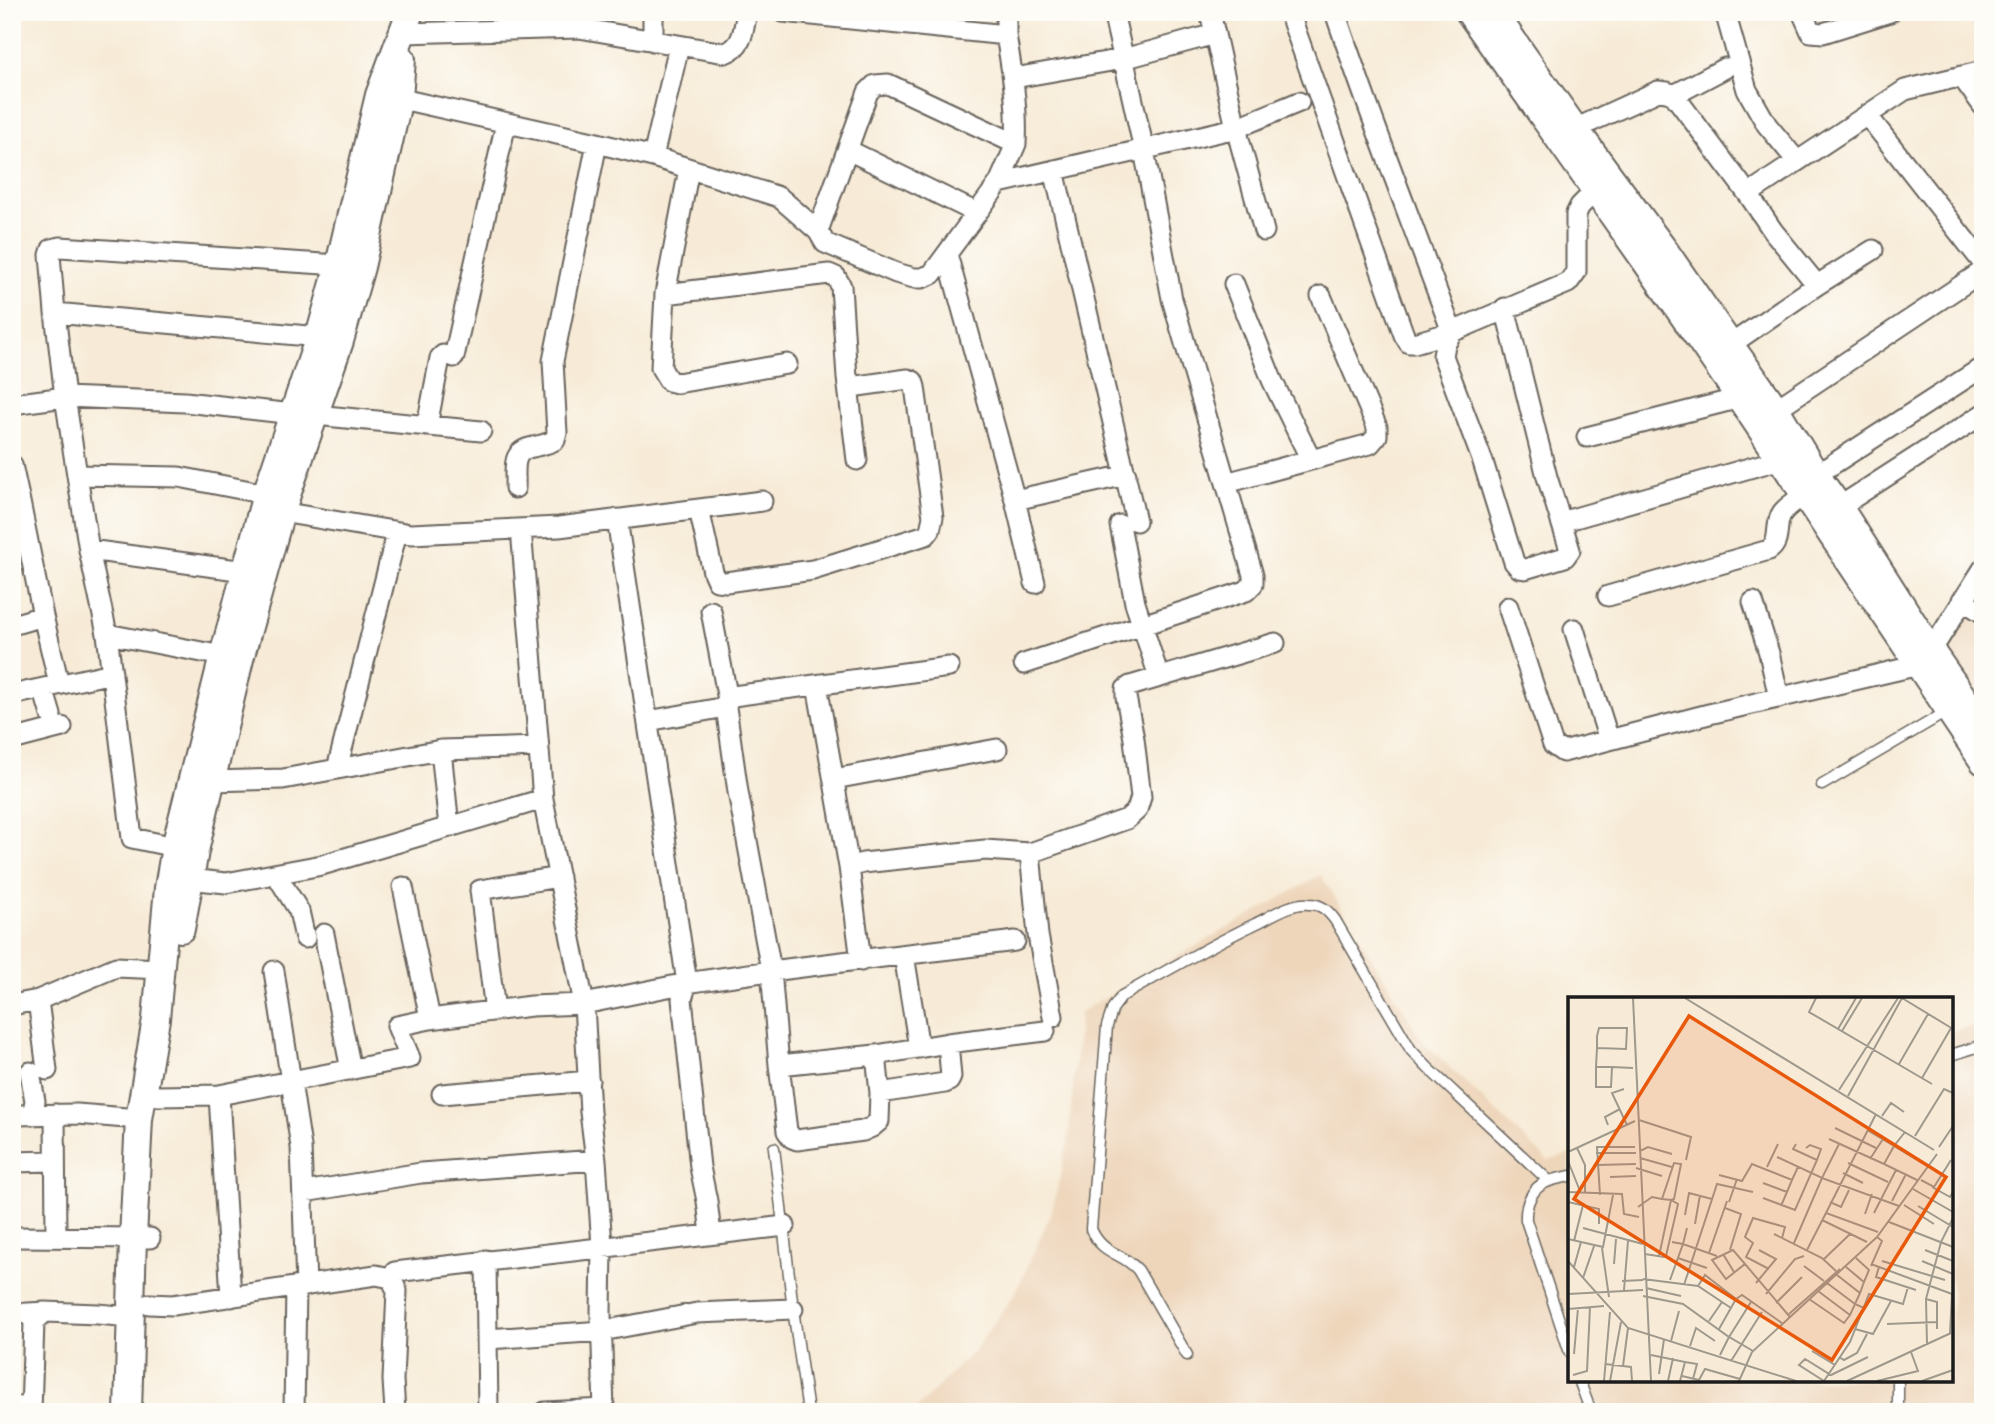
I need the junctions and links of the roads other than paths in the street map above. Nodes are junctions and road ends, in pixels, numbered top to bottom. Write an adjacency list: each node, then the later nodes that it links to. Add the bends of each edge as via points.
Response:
1 (653, 12): 18 (street)
2 (747, 12): 19 (street, via 740,42 725,54)
3 (783, 12): 17 (street)
4 (1006, 12): 17 (street)
5 (1113, 12): 20 (street)
6 (1210, 12): 16 (street)
7 (1289, 12): 58 (street, via 1404,335 1414,343)
8 (1335, 12): 58 (street)
9 (1469, 12): 42 (street)
10 (1493, 12): 32 (street)
11 (1725, 12): 38 (street, via 1747,90 1767,125)
12 (1802, 12): 13 (street, via 1811,32 1823,33)
13 (1890, 12)
14 (558, 21): 15 (street); 18 (street)
15 (407, 23): 26 (street)
16 (1215, 34): 20 (street); 31 (street)
17 (1006, 35): 24 (street)
18 (653, 41): 19 (street)
19 (679, 46): 37 (street)
20 (1123, 59): 24 (street); 36 (street)
21 (1725, 68): 25 (street)
22 (1983, 71): 23 (street)
23 (1961, 76): 28 (street); 29 (street, via 1905,90)
24 (1014, 78): 34 (street)
25 (1674, 95): 32 (street, via 1658,91); 43 (street)
26 (389, 97): 30 (street); 50 (street); 68 (street, via 347,318)
27 (1299, 102): 31 (street)
28 (1983, 106)
29 (1867, 115): 38 (street); 49 (street)
30 (506, 123): 33 (street); 69 (street, via 449,356 440,358)
31 (1236, 128): 36 (street); 46 (street)
32 (1575, 129): 42 (street)
33 (597, 143): 37 (street); 80 (street, via 553,361 557,433 549,444 519,452)
34 (1016, 144): 35 (street, via 888,84 876,85 868,92); 41 (street)
35 (848, 150): 44 (street); 45 (street)
36 (1144, 150): 40 (street); 78 (street, via 1172,299)
37 (653, 157): 39 (street)
38 (1797, 161): 43 (street)
39 (689, 169): 45 (street, via 779,197); 54 (street)
40 (1054, 170): 41 (street); 77 (street)
41 (999, 183): 44 (street)
42 (1604, 185): 56 (street, via 1576,214 1576,272 1568,283); 60 (street, via 1665,251); 65 (street)
43 (1748, 194): 53 (street)
44 (977, 213): 48 (street)
45 (818, 231): 48 (street, via 825,243 914,278 932,274)
46 (1264, 231)
47 (1873, 250): 53 (street)
48 (947, 254): 81 (street)
49 (1983, 263)
50 (339, 265): 57 (street, via 60,247 50,255); 59 (street)
51 (1983, 271): 65 (street)
52 (1234, 284): 74 (street, via 1272,380)
53 (1817, 285): 60 (street)
54 (665, 294): 61 (street, via 661,368 669,381); 63 (street, via 828,274 836,277 841,286)
55 (1321, 296): 74 (street, via 1377,436 1370,444)
56 (1504, 308): 58 (street); 88 (street)
57 (55, 313): 59 (street); 64 (street)
58 (1452, 332): 88 (street, via 1443,356 1516,565 1525,569 1567,555 1570,550)
59 (319, 337): 68 (street)
60 (1730, 345): 65 (street)
61 (787, 364)
62 (1983, 367): 79 (street)
63 (847, 378): 73 (street); 86 (street, via 858,386 913,381 933,517 926,535 813,570 726,582 718,581 713,572)
64 (65, 397): 66 (street); 68 (street, via 185,402); 76 (street)
65 (1760, 399): 71 (street); 72 (street); 79 (street)
66 (12, 404)
67 (1983, 414): 85 (street)
68 (304, 415): 69 (street); 84 (street)
69 (427, 426): 70 (street)
70 (481, 431)
71 (1587, 437)
72 (1781, 459): 79 (street); 88 (street)
73 (857, 460)
74 (1311, 460): 78 (street)
75 (12, 465): 83 (street)
76 (77, 475): 84 (street, via 179,477); 91 (street)
77 (1126, 475): 81 (street); 103 (street, via 1135,603)
78 (1226, 483): 103 (street, via 1253,584 1247,591)
79 (1811, 485): 85 (street); 95 (street, via 1782,513 1775,546 1769,550); 108 (street)
80 (515, 488)
81 (1015, 500): 94 (street)
82 (762, 501): 86 (street)
83 (16, 502): 101 (street)
84 (274, 503): 90 (street); 93 (street); 129 (street)
85 (1839, 507): 108 (street)
86 (699, 509): 87 (street)
87 (617, 519): 89 (street); 119 (street)
88 (1561, 522)
89 (521, 529): 90 (street); 123 (street)
90 (397, 532): 127 (street)
91 (89, 550): 93 (street); 105 (street)
92 (1983, 569): 96 (street)
93 (245, 570): 107 (street)
94 (1035, 583)
95 (1608, 596)
96 (1962, 600): 100 (street); 108 (street)
97 (1753, 602): 116 (street)
98 (1508, 607): 122 (street, via 1553,745 1563,752)
99 (711, 611): 117 (street)
100 (1983, 614)
101 (43, 616): 102 (street); 114 (street)
102 (12, 625)
103 (1143, 625): 109 (street); 112 (street)
104 (1574, 629): 122 (street)
105 (107, 634): 107 (street); 111 (street)
106 (1275, 643): 112 (street)
107 (223, 656): 133 (street)
108 (1925, 658): 116 (street); 118 (street); 120 (street)
109 (1024, 664)
110 (949, 667): 113 (street)
111 (112, 673): 114 (street); 133 (street, via 132,838)
112 (1159, 677): 134 (street, via 1126,689 1140,784 1136,810 1127,819)
113 (817, 685): 117 (street, via 733,696); 128 (street)
114 (51, 686): 115 (street); 121 (street, via 56,721)
115 (12, 695)
116 (1779, 698): 122 (street)
117 (727, 704): 119 (street); 144 (street, via 738,792)
118 (1949, 711): 126 (street); 130 (lane)
119 (648, 721): 146 (street)
120 (1983, 726)
121 (12, 740)
122 (1609, 740)
123 (539, 747): 125 (street); 131 (street)
124 (996, 749): 128 (street)
125 (441, 750): 127 (street); 132 (street)
126 (1983, 761)
127 (337, 769): 129 (street, via 283,779)
128 (834, 779): 135 (street)
129 (212, 781): 138 (street)
130 (1822, 785)
131 (543, 799): 132 (street); 137 (street)
132 (449, 827): 136 (street)
133 (176, 847): 143 (street)
134 (1030, 853): 135 (street, via 985,850); 152 (street, via 1049,1024)
135 (849, 867): 142 (street)
136 (276, 874): 138 (street, via 226,883); 158 (street, via 314,936)
137 (559, 877): 148 (street); 150 (street, via 480,890)
138 (188, 879): 164 (street)
139 (403, 887): 151 (street)
140 (1015, 941): 141 (street)
141 (904, 956): 142 (street); 154 (street)
142 (861, 961): 144 (street)
143 (162, 969): 147 (street, via 116,967); 167 (street)
144 (771, 970): 146 (street); 157 (street)
145 (274, 971): 160 (street)
146 (687, 983): 148 (street); 176 (street, via 683,1012)
147 (38, 1000): 149 (street); 166 (street, via 35,1101)
148 (584, 1004): 150 (street); 159 (street)
149 (12, 1005)
150 (495, 1010): 151 (street)
151 (429, 1019): 158 (street, via 397,1026 410,1058)
152 (948, 1043): 154 (street); 161 (street, via 949,1081)
153 (1983, 1045): 155 (lane)
154 (919, 1048): 156 (street)
155 (1953, 1054)
156 (876, 1055): 157 (street); 161 (street)
157 (779, 1065): 161 (street, via 788,1131 797,1140 872,1127 879,1121)
158 (351, 1070): 160 (street)
159 (589, 1081): 162 (street); 169 (street)
160 (290, 1082): 163 (street); 174 (street)
161 (880, 1093)
162 (442, 1094)
163 (219, 1095): 164 (street); 184 (street)
164 (158, 1096): 179 (street)
165 (55, 1114): 166 (street); 167 (street); 171 (street)
166 (22, 1115)
167 (139, 1119): 179 (street)
168 (774, 1148): 175 (lane)
169 (596, 1160): 174 (street, via 421,1173); 180 (street)
170 (12, 1161): 171 (street)
171 (55, 1161): 178 (street)
172 (1568, 1176): 173 (lane)
173 (1549, 1181): 191 (lane, via 1530,1198 1525,1220); 192 (lane, via 1411,1050 1326,908 1309,904 1281,912 1122,996 1107,1026 1091,1229 1104,1249 1138,1270)
174 (304, 1192): 183 (street)
175 (785, 1226): 176 (street); 185 (lane)
176 (711, 1234): 180 (street)
177 (12, 1237): 178 (street)
178 (56, 1237): 179 (street)
179 (141, 1238): 186 (street)
180 (602, 1246): 181 (street); 189 (street)
181 (486, 1260): 182 (street, via 395,1272); 190 (street)
182 (391, 1278): 183 (street, via 376,1275); 200 (street, via 397,1291)
183 (301, 1286): 184 (street); 199 (street)
184 (232, 1297): 186 (street)
185 (793, 1309): 189 (street, via 696,1313); 203 (lane)
186 (140, 1311): 187 (street); 197 (street); 198 (street)
187 (45, 1312): 188 (street); 195 (street, via 34,1322)
188 (12, 1314)
189 (602, 1331): 190 (street); 196 (street)
190 (488, 1339): 201 (street)
191 (1568, 1347)
192 (1187, 1355)
193 (1580, 1382): 204 (lane)
194 (1898, 1382): 205 (lane)
195 (25, 1409)
196 (604, 1410): 202 (street)
197 (128, 1412)
198 (146, 1412)
199 (293, 1412)
200 (395, 1412)
201 (488, 1412)
202 (545, 1412)
203 (808, 1412)
204 (1591, 1412)
205 (1898, 1412)

